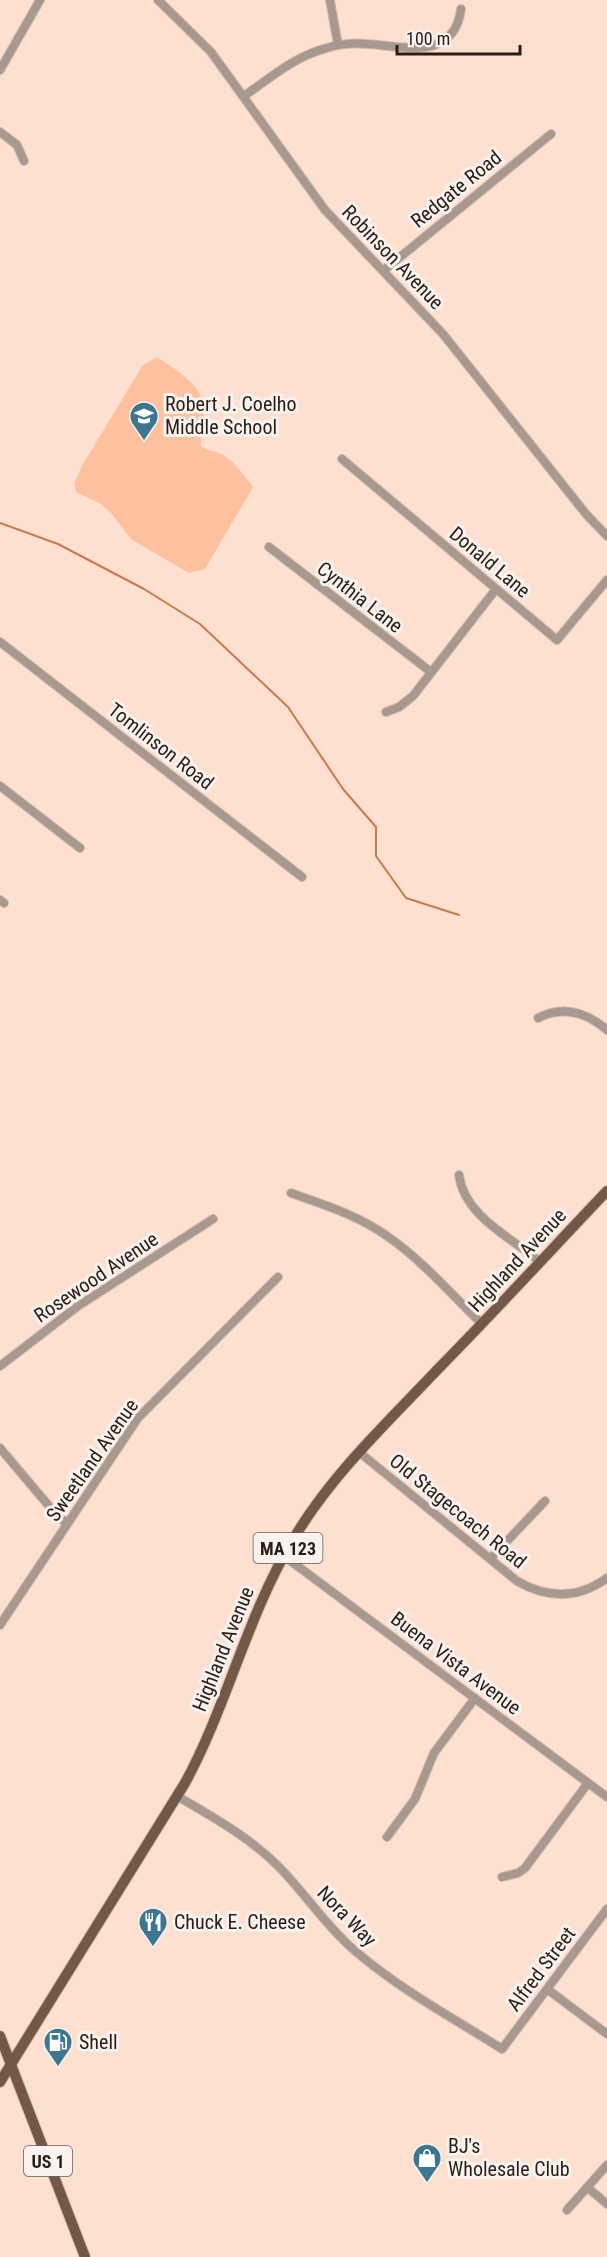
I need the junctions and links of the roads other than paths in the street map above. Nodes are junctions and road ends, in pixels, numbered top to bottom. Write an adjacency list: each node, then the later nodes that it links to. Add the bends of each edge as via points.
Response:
1 (40, 0): 6 (street)
2 (158, 0): 7 (street, Robinson Avenue, via 212,52)
3 (330, 0): 5 (street)
4 (460, 9): 5 (street, via 451,34 427,47 406,50)
5 (338, 45): 7 (street, via 301,58)
6 (0, 70)
7 (244, 96): 11 (street, Robinson Avenue, via 325,210)
8 (0, 132): 10 (street, via 16,145)
9 (551, 134): 11 (street, Redgate Road)
10 (24, 161)
11 (383, 271): 13 (street, Robinson Avenue, via 443,334)
12 (342, 459): 16 (street, Donald Lane)
13 (607, 536)
14 (269, 547): 18 (street, Cynthia Lane)
15 (607, 580): 16 (street, Donald Lane, via 557,640)
16 (496, 589): 18 (street)
17 (0, 642): 22 (street, Tomlinson Road)
18 (431, 672): 19 (street, via 406,702)
19 (386, 712)
20 (0, 786): 21 (street)
21 (80, 848)
22 (302, 877)
23 (538, 1018): 24 (street, via 559,1011 574,1012)
24 (607, 1030)
25 (459, 1175): 29 (street, via 462,1190 480,1213)
26 (607, 1191): 29 (main road, Highland Avenue / MA 123)
27 (291, 1193): 31 (street, via 344,1212 388,1236)
28 (213, 1219): 32 (street, Rosewood Avenue, via 78,1305)
29 (540, 1262): 31 (main road, Highland Avenue / MA 123)
30 (278, 1277): 36 (street, Sweetland Avenue, via 138,1418)
31 (482, 1324): 34 (main road, Highland Avenue / MA 123)
32 (0, 1366)
33 (0, 1448): 36 (street)
34 (359, 1452): 37 (main road, Highland Avenue / MA 123, via 314,1508); 38 (street, Old Stagecoach Road)
35 (545, 1501): 38 (street)
36 (67, 1524): 40 (street, Sweetland Avenue)
37 (284, 1556): 41 (street, Buena Vista Avenue); 43 (main road, Highland Avenue / MA 123, via 258,1606 200,1755)
38 (490, 1559): 39 (street, Old Stagecoach Road, via 528,1588 553,1595 579,1593)
39 (607, 1578)
40 (0, 1625)
41 (475, 1698): 42 (street, Buena Vista Avenue); 45 (street, via 440,1743 411,1807)
42 (588, 1783): 44 (street, Buena Vista Avenue); 46 (street, via 525,1868)
43 (177, 1796): 51 (street, Nora Way, via 262,1851 331,1929 377,1969); 52 (main road, Highland Avenue / MA 123)
44 (607, 1797)
45 (387, 1836)
46 (502, 1877)
47 (607, 1909): 48 (street, Alfred Street)
48 (547, 1989): 49 (street); 51 (street, Alfred Street)
49 (607, 2034)
50 (0, 2037): 52 (main road, US 1)
51 (502, 2049)
52 (11, 2065): 53 (main road, Highland Avenue / MA 123); 58 (main road, US 1)
53 (0, 2082)
54 (607, 2165): 55 (street)
55 (587, 2187): 56 (street); 57 (street)
56 (607, 2204)
57 (567, 2210)
58 (85, 2257)

